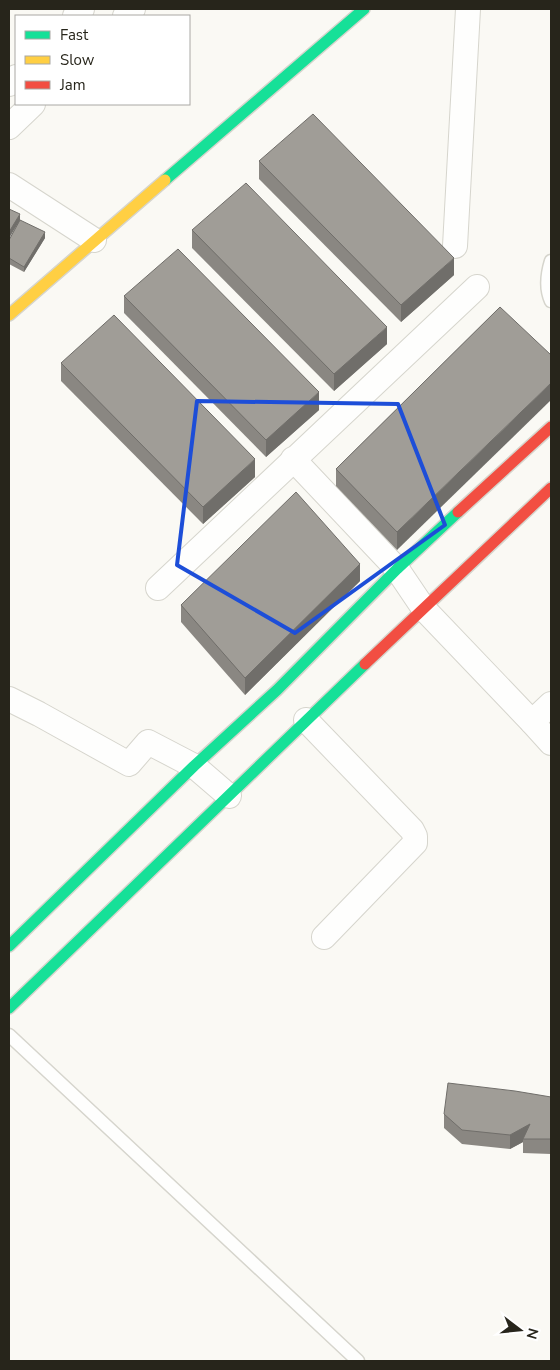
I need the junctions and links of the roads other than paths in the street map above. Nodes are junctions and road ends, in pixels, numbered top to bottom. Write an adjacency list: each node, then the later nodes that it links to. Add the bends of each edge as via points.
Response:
1 (364, 9): 6 (street)
2 (468, 9): 7 (street)
3 (32, 105): 4 (street)
4 (9, 127)
5 (9, 185): 6 (street)
6 (94, 240): 11 (street)
7 (455, 246)
8 (551, 260): 10 (lane, via 548,294)
9 (476, 287): 13 (street)
10 (551, 300)
11 (9, 315)
12 (551, 428): 15 (street)
13 (293, 459): 15 (street); 16 (street)
14 (551, 488): 17 (street)
15 (397, 569): 17 (street); 23 (street, via 277,690)
16 (158, 588)
17 (424, 609): 20 (street); 21 (street)
18 (9, 699): 23 (street, via 129,764 148,742)
19 (551, 704): 21 (street)
20 (306, 720): 24 (street); 25 (street, via 415,836 415,843)
21 (532, 722): 22 (street)
22 (551, 743)
23 (194, 766): 24 (street); 26 (street)
24 (229, 796): 27 (street)
25 (324, 937)
26 (9, 946)
27 (9, 1008)
28 (9, 1035): 29 (lane)
29 (358, 1361)

